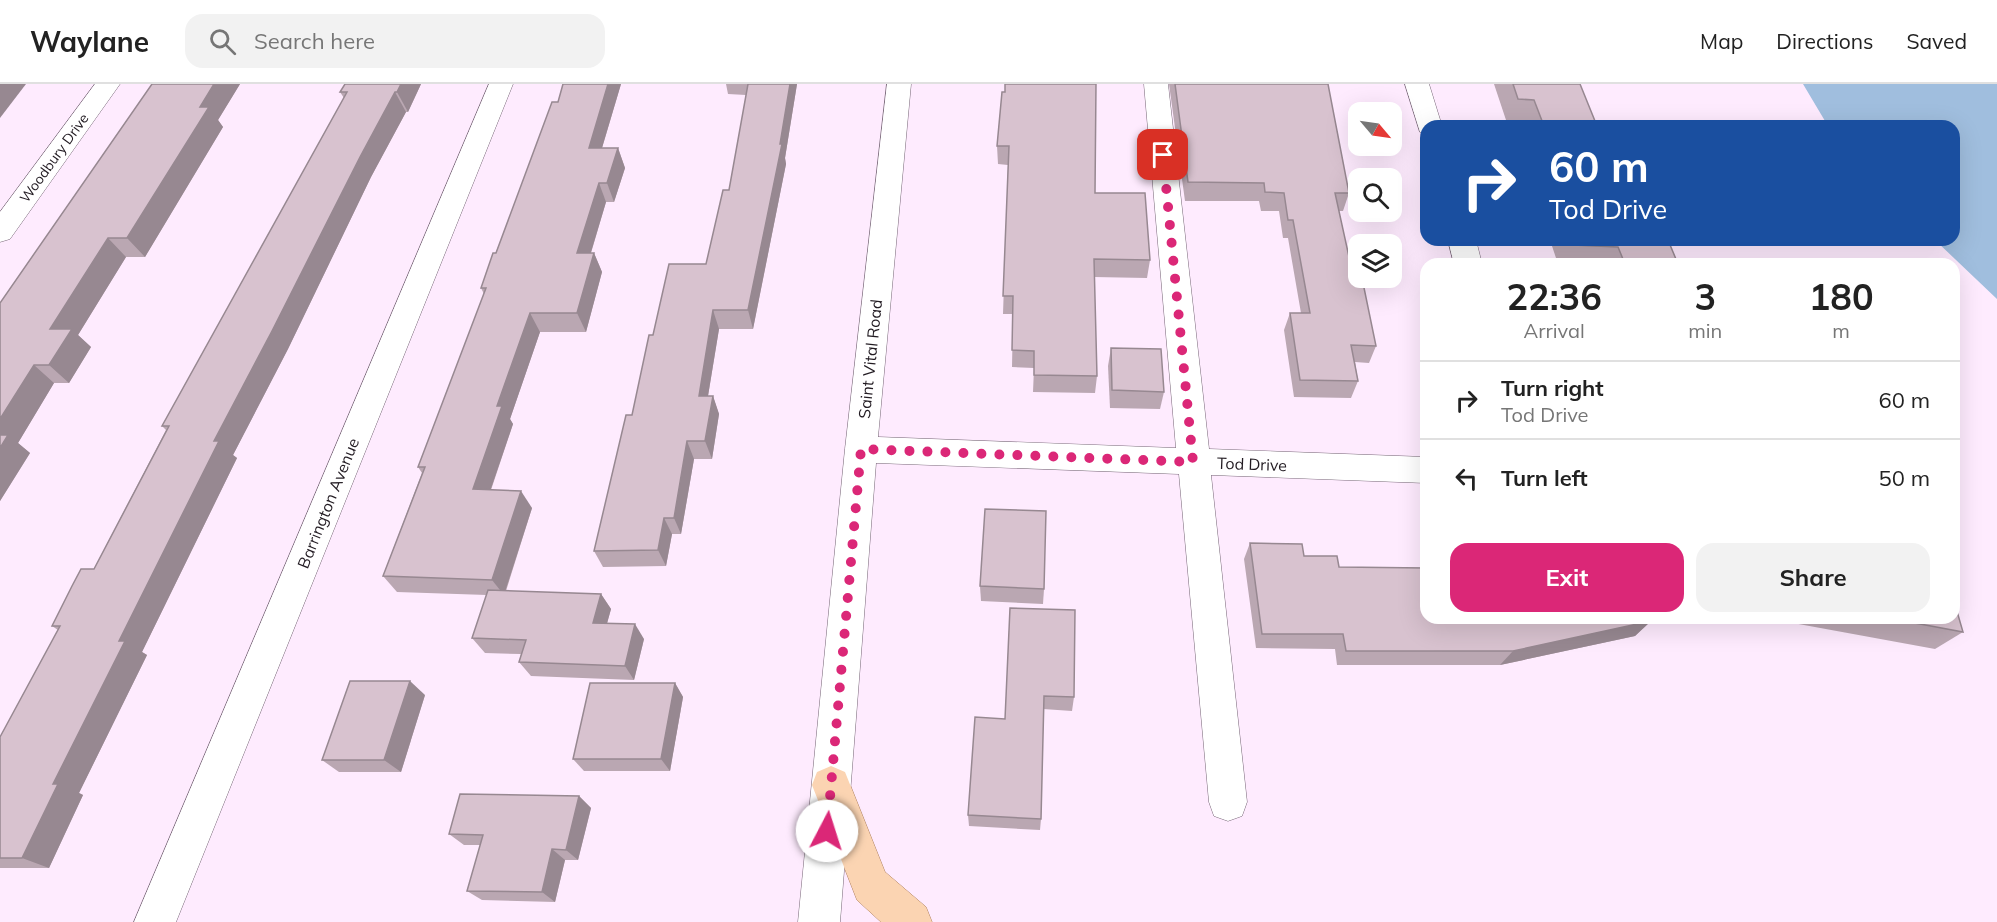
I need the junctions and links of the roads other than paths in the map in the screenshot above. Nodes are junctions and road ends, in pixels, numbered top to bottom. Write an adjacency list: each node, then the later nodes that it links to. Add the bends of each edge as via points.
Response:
1 (108, 84): 7 (street, Woodbury Drive)
2 (501, 84): 13 (street, Barrington Avenue)
3 (899, 84): 8 (street, Saint Vital Road)
4 (1156, 84): 9 (street)
5 (1417, 84): 6 (street)
6 (1427, 120)
7 (0, 232)
8 (861, 449): 9 (street, Tod Drive); 11 (street, Saint Vital Road)
9 (1193, 462): 10 (street, Tod Drive); 12 (street)
10 (1420, 470)
11 (831, 785): 14 (street, Saint Vital Road); 15 (main road, via 871,886)
12 (1228, 802)
13 (155, 922)
14 (819, 922)
15 (911, 922)

